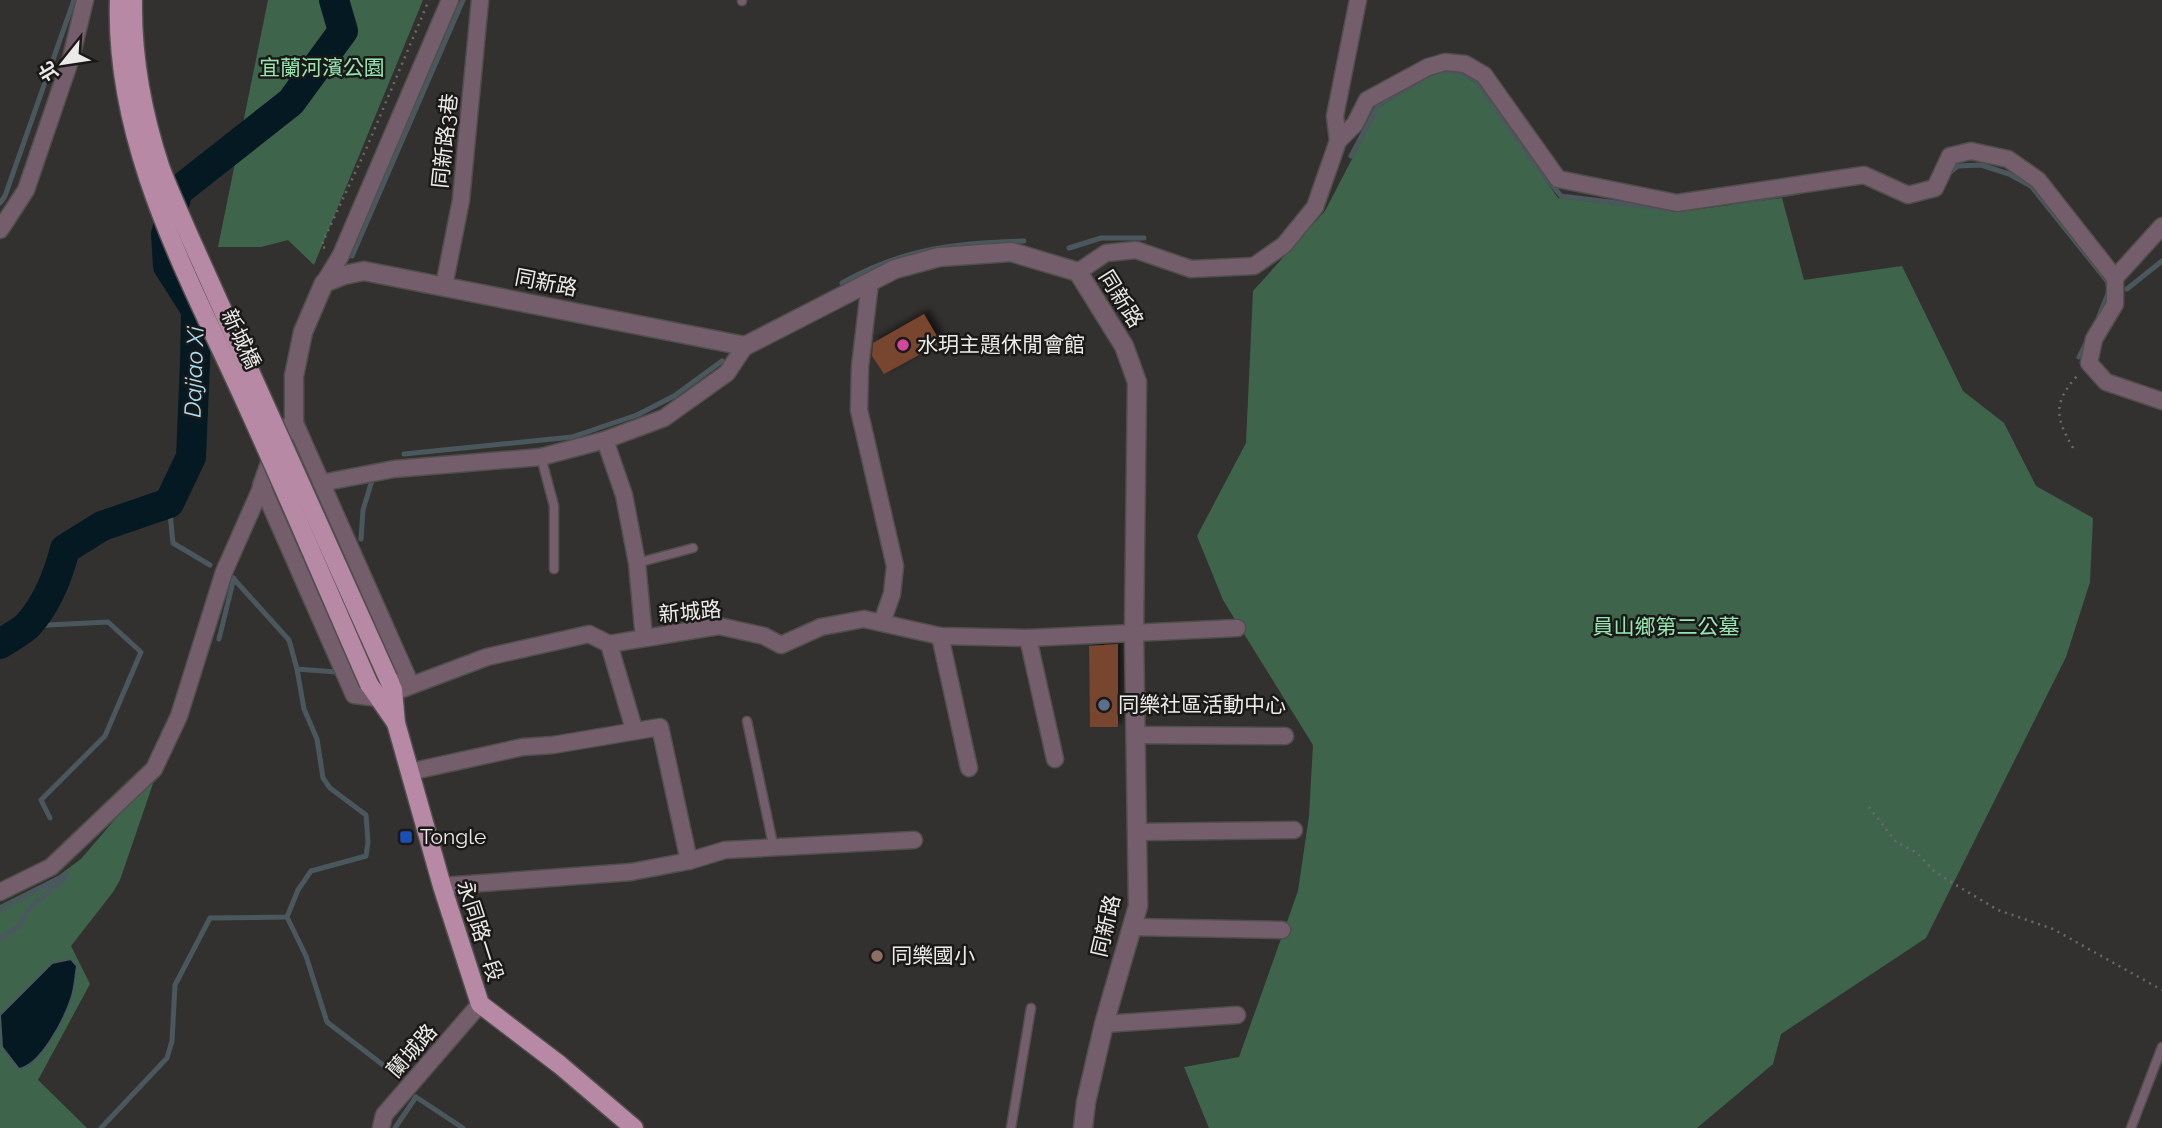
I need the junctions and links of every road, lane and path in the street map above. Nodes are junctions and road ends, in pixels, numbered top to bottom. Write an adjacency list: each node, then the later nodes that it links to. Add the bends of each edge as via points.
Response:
1 (85, 0): 10 (street, via 71,58 26,190)
2 (119, 0): 36 (main road, 新城橋, bridge, via 118,35 126,95 172,244)
3 (133, 0): 36 (main road, 新城橋, bridge, via 139,82 161,168)
4 (429, 0): 11 (path)
5 (450, 0): 15 (street, via 341,255)
6 (480, 0): 16 (street, 同新路3巷, via 461,200)
7 (1358, 0): 8 (street, via 1335,116)
8 (1338, 141): 12 (street, via 1315,207 1284,245 1254,266 1191,269 1136,250 1105,253); 13 (street, via 1355,124 1367,100 1445,62 1465,64 1484,75 1559,179 1677,203 1864,175 1908,195 1935,188 1950,156 1971,151 2008,159 2038,180)
9 (2162, 226): 13 (street)
10 (0, 230)
11 (321, 246)
12 (1078, 272): 14 (street, 同新路, via 1011,252 939,257 895,269); 31 (street, 同新路, via 1124,346 1137,382)
13 (2115, 278): 18 (street, via 2115,304 2094,339)
14 (870, 282): 17 (street, 同新路); 29 (street, via 859,410 895,566)
15 (324, 283): 16 (street, 同新路, via 364,271); 20 (street, via 303,332 294,376)
16 (444, 286): 17 (street, 同新路)
17 (745, 346): 21 (street, via 727,373 664,418)
18 (2088, 363): 19 (street, via 2106,382); 22 (path, via 2066,388 2059,410 2060,425)
19 (2162, 401)
20 (294, 421): 24 (street); 25 (street, via 274,452)
21 (605, 440): 23 (street); 27 (street, via 624,495)
22 (2074, 448)
23 (541, 457): 24 (street, via 394,469); 28 (lane, via 554,506)
24 (321, 483): 36 (street, via 407,676)
25 (262, 486): 36 (street, via 354,695); 51 (street, via 224,572 179,716 154,769 51,867)
26 (694, 548): 27 (lane)
27 (637, 563): 33 (street)
28 (554, 569)
29 (882, 622): 32 (street, 新城路); 33 (street, 新城路, via 864,619 821,626 781,645 764,636 719,626)
30 (1237, 628): 31 (street, 新城路)
31 (1134, 632): 34 (street, 新城路); 39 (street, 同新路)
32 (940, 636): 34 (street, 新城路); 42 (street)
33 (644, 638): 35 (street, 新城路)
34 (1028, 638): 41 (street)
35 (609, 643): 36 (street, 新城路, via 589,634); 38 (street)
36 (382, 687): 43 (main road, 永同路一段)
37 (747, 721): 48 (lane)
38 (634, 729): 43 (street); 49 (street, via 660,727)
39 (1137, 735): 40 (street); 46 (street, 同新路)
40 (1285, 736)
41 (1055, 759)
42 (969, 768)
43 (409, 772): 50 (main road, 永同路一段)
44 (1869, 807): 54 (path, via 1896,842 1956,885 1998,910 2053,929)
45 (1294, 830): 46 (street)
46 (1138, 832): 52 (street, 同新路, via 1138,906)
47 (914, 840): 48 (street)
48 (774, 849): 49 (street, via 725,850)
49 (689, 861): 50 (street, via 631,872)
50 (442, 886): 55 (main road, 永同路一段)
51 (0, 892)
52 (1132, 928): 53 (street); 58 (street, 同新路)
53 (1282, 930)
54 (2162, 990)
55 (480, 1004): 60 (street, 蘭城路, via 384,1115); 61 (main road, 永同路一段)
56 (1031, 1008): 62 (lane)
57 (1237, 1015): 58 (street)
58 (1104, 1024): 63 (street, 同新路)
59 (2162, 1047): 64 (lane)
60 (381, 1128)
61 (634, 1128)
62 (1011, 1128)
63 (1083, 1128)
64 (2131, 1128)

